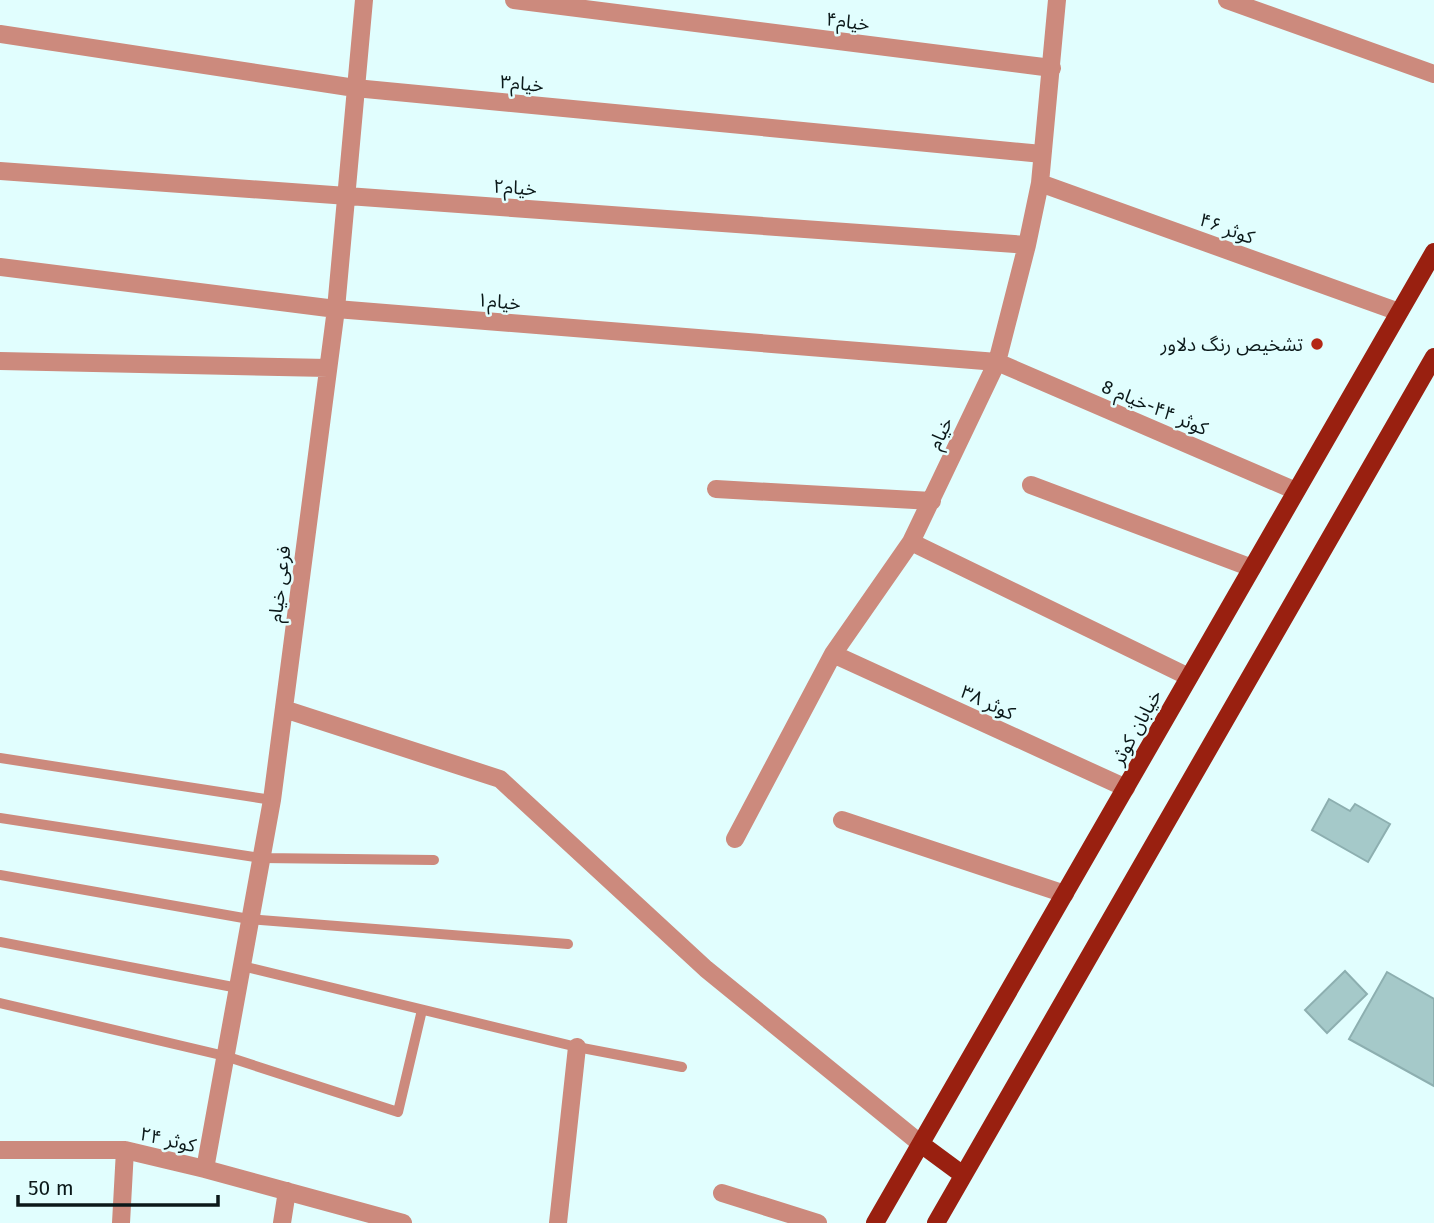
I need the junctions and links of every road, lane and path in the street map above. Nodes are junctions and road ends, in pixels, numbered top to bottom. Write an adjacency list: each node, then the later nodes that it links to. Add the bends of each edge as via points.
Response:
1 (364, 0): 8 (street, فرعی خیام)
2 (514, 0): 6 (street, خیام۴)
3 (1057, 0): 6 (street, خیام)
4 (1227, 0): 7 (street)
5 (0, 34): 8 (street, خیام۳)
6 (1052, 68): 9 (street, خیام)
7 (1434, 74)
8 (355, 88): 9 (street, خیام۳); 12 (street, فرعی خیام)
9 (1042, 153): 11 (street, خیام)
10 (0, 171): 12 (street, خیام۲)
11 (1040, 183): 13 (street, خیام); 17 (street, کوثر ۴۶)
12 (346, 197): 13 (street, خیام۲); 16 (street, فرعی خیام)
13 (1027, 244): 20 (street, خیام)
14 (1434, 252): 17 (main road, خیابان کوثر)
15 (0, 267): 16 (street, خیام۱)
16 (336, 309): 20 (street, خیام۱); 21 (street, فرعی خیام)
17 (1399, 312): 24 (main road, خیابان کوثر)
18 (1434, 357): 55 (main road)
19 (0, 361): 21 (street)
20 (997, 362): 24 (street, کوثر ۴۴-خیام 8); 25 (street, خیام)
21 (328, 368): 30 (street, فرعی خیام)
22 (1031, 485): 27 (street)
23 (716, 489): 25 (street)
24 (1296, 491): 27 (main road, خیابان کوثر)
25 (932, 501): 26 (street, خیام)
26 (911, 542): 28 (street, خیام); 29 (street)
27 (1252, 568): 29 (main road, خیابان کوثر)
28 (832, 654): 32 (street, کوثر ۳۸); 36 (street, خیام)
29 (1189, 677): 32 (main road, خیابان کوثر)
30 (284, 709): 33 (street, فرعی خیام); 51 (street, via 500,779 706,969)
31 (0, 758): 33 (lane)
32 (1126, 789): 40 (main road, خیابان کوثر)
33 (272, 800): 37 (street, فرعی خیام)
34 (0, 818): 37 (lane)
35 (842, 820): 40 (street)
36 (735, 839)
37 (261, 858): 38 (lane); 41 (street, فرعی خیام)
38 (434, 860)
39 (0, 875): 41 (lane)
40 (1065, 894): 51 (main road, خیابان کوثر)
41 (249, 919): 43 (lane); 44 (street, فرعی خیام)
42 (0, 942): 45 (lane)
43 (568, 944)
44 (242, 966): 45 (street, فرعی خیام); 47 (lane)
45 (238, 988): 49 (street, فرعی خیام)
46 (0, 1003): 49 (lane)
47 (422, 1010): 48 (lane); 49 (lane, via 398,1112)
48 (577, 1047): 50 (lane); 61 (street)
49 (225, 1056): 54 (street, فرعی خیام)
50 (682, 1067)
51 (921, 1144): 55 (main road); 63 (main road, خیابان کوثر)
52 (0, 1150): 53 (street, کوثر ۲۴)
53 (125, 1150): 54 (street, کوثر ۲۴); 58 (street)
54 (205, 1169): 56 (street, کوثر ۲۴)
55 (963, 1175): 64 (main road)
56 (287, 1191): 59 (street); 60 (street, کوثر ۲۴)
57 (722, 1194): 62 (street)
58 (121, 1223)
59 (282, 1223)
60 (403, 1223)
61 (558, 1223)
62 (818, 1223)
63 (875, 1223)
64 (936, 1223)

